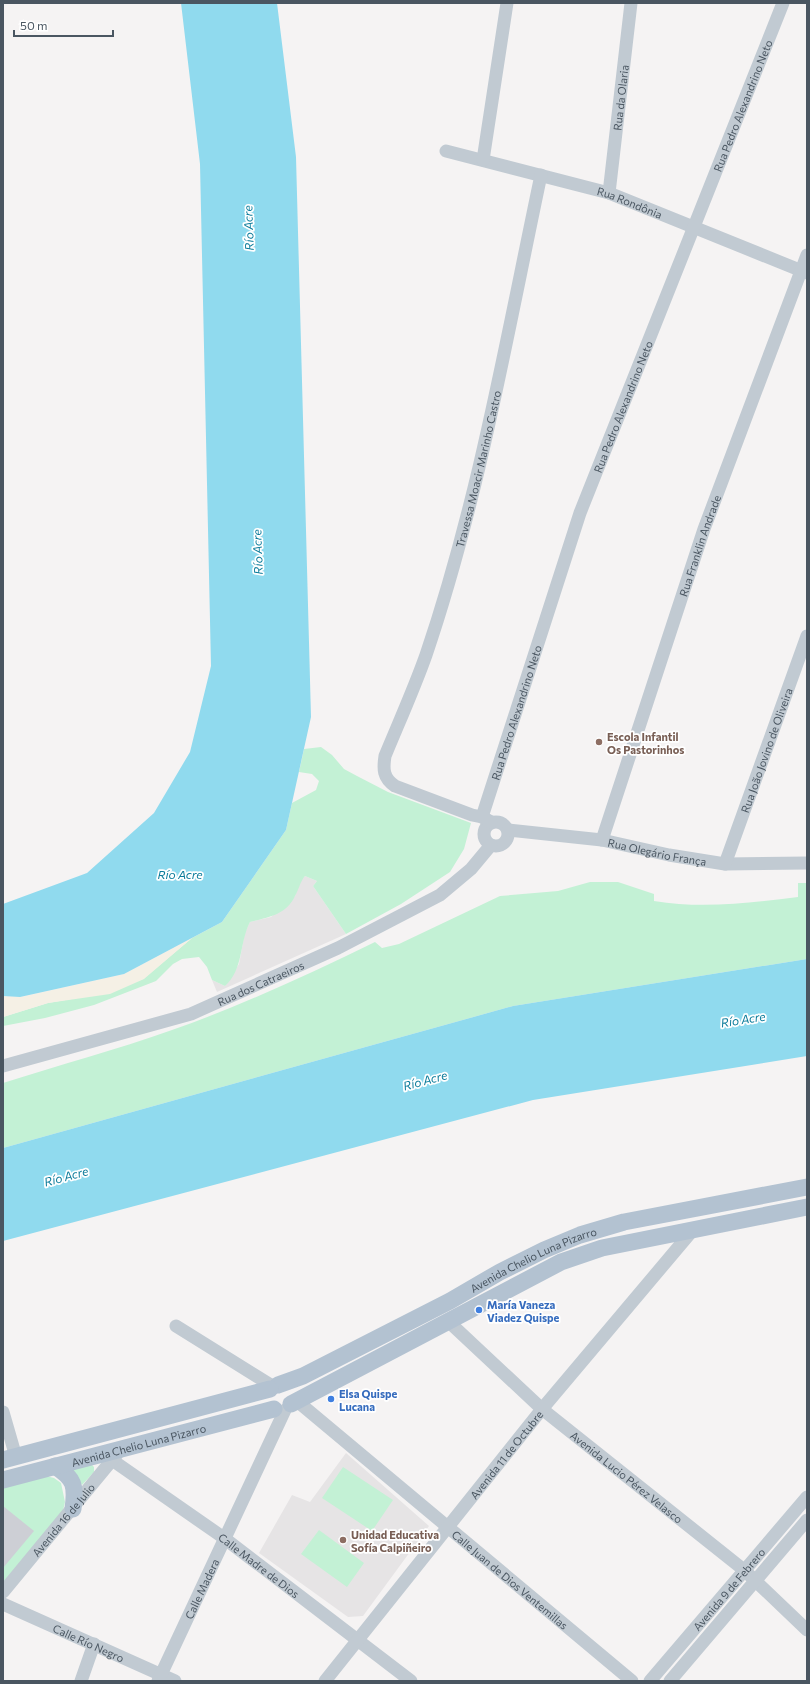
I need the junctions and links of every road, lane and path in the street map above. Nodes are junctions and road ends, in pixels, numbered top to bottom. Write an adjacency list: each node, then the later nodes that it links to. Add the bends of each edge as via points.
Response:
1 (507, 3): 5 (street)
2 (631, 3): 7 (street, Rua da Olaria)
3 (783, 3): 8 (street, Rua Pedro Alexandrino Neto)
4 (446, 151): 5 (street, Rua Rondônia)
5 (483, 160): 6 (street, Rua Rondônia)
6 (541, 175): 7 (street, Rua Rondônia); 12 (street, Travessa Moacir Marinho Castro, via 486,443 470,504 426,656 385,756 383,769 387,779 395,786)
7 (609, 193): 8 (street, Rua Rondônia)
8 (692, 227): 10 (street, Rua Rondônia); 12 (street, Rua Pedro Alexandrino Neto, via 580,513)
9 (807, 255): 10 (street, Rua Franklin Andrade)
10 (804, 272): 14 (street, Rua Franklin Andrade, via 704,529)
11 (807, 636): 17 (street, Rua João Jovino de Oliveira)
12 (486, 820): 13 (street, via 503,823); 15 (street, via 483,832 485,840)
13 (508, 830): 14 (street, Rua Olegário França); 15 (street, via 506,841 499,846)
14 (602, 840): 17 (street, Rua Olegário França)
15 (490, 845): 18 (street, Rua dos Catraeiros, via 470,869 440,895 338,948 191,1014)
16 (807, 863): 17 (street, Rua Olegário França)
17 (725, 864)
18 (3, 1066)
19 (807, 1187): 24 (main road, Avenida Chelio Luna Pizarro, via 624,1222 580,1235 500,1272 443,1305 303,1376)
20 (807, 1207): 21 (main road, Avenida Chelio Luna Pizarro)
21 (692, 1231): 22 (main road, Avenida Chelio Luna Pizarro, via 602,1248 561,1262); 26 (street, Avenida 11 de Octubre)
22 (449, 1322): 25 (main road, Avenida Chelio Luna Pizarro); 26 (street, Avenida Lucio Pérez Velasco)
23 (176, 1326): 24 (street)
24 (274, 1387): 25 (main road, via 268,1400); 25 (main road, via 289,1389 293,1396); 29 (main road, Avenida Chelio Luna Pizarro)
25 (287, 1406): 28 (main road, Avenida Chelio Luna Pizarro); 35 (street, Calle Juan de Dios Ventemillas); 36 (street, Calle Madera)
26 (542, 1409): 35 (street, Avenida 11 de Octubre); 37 (street, Avenida Lucio Pérez Velasco)
27 (3, 1412): 29 (street)
28 (112, 1454): 30 (main road, Avenida Chelio Luna Pizarro); 33 (street, Avenida 16 de Julio); 36 (street, Calle Madre de Dios)
29 (9, 1458)
30 (55, 1466): 31 (main road, Avenida Chelio Luna Pizarro); 33 (main road, via 66,1473 73,1482 75,1492)
31 (3, 1480)
32 (807, 1497): 37 (street, Avenida 9 de Febrero)
33 (72, 1509): 39 (street, Avenida 16 de Julio)
34 (807, 1520): 38 (street, Avenida 9 de Febrero)
35 (449, 1526): 42 (street, Avenida 11 de Octubre); 49 (street, Calle Juan de Dios Ventemillas)
36 (224, 1538): 42 (street, Calle Madre de Dios); 44 (street, Calle Madera)
37 (744, 1570): 38 (street, Avenida Lucio Pérez Velasco); 50 (street, Avenida 9 de Febrero)
38 (755, 1580): 41 (street, Avenida Lucio Pérez Velasco); 51 (street, Avenida 9 de Febrero)
39 (3, 1592)
40 (3, 1604): 43 (street, Calle Río Negro)
41 (807, 1630)
42 (357, 1639): 47 (street, Avenida 11 de Octubre); 48 (street, Calle Madre de Dios)
43 (94, 1644): 44 (street, Calle Río Negro); 45 (street)
44 (160, 1678): 46 (street, Calle Río Negro)
45 (81, 1681)
46 (175, 1681)
47 (325, 1681)
48 (412, 1681)
49 (632, 1681)
50 (650, 1681)
51 (670, 1681)

